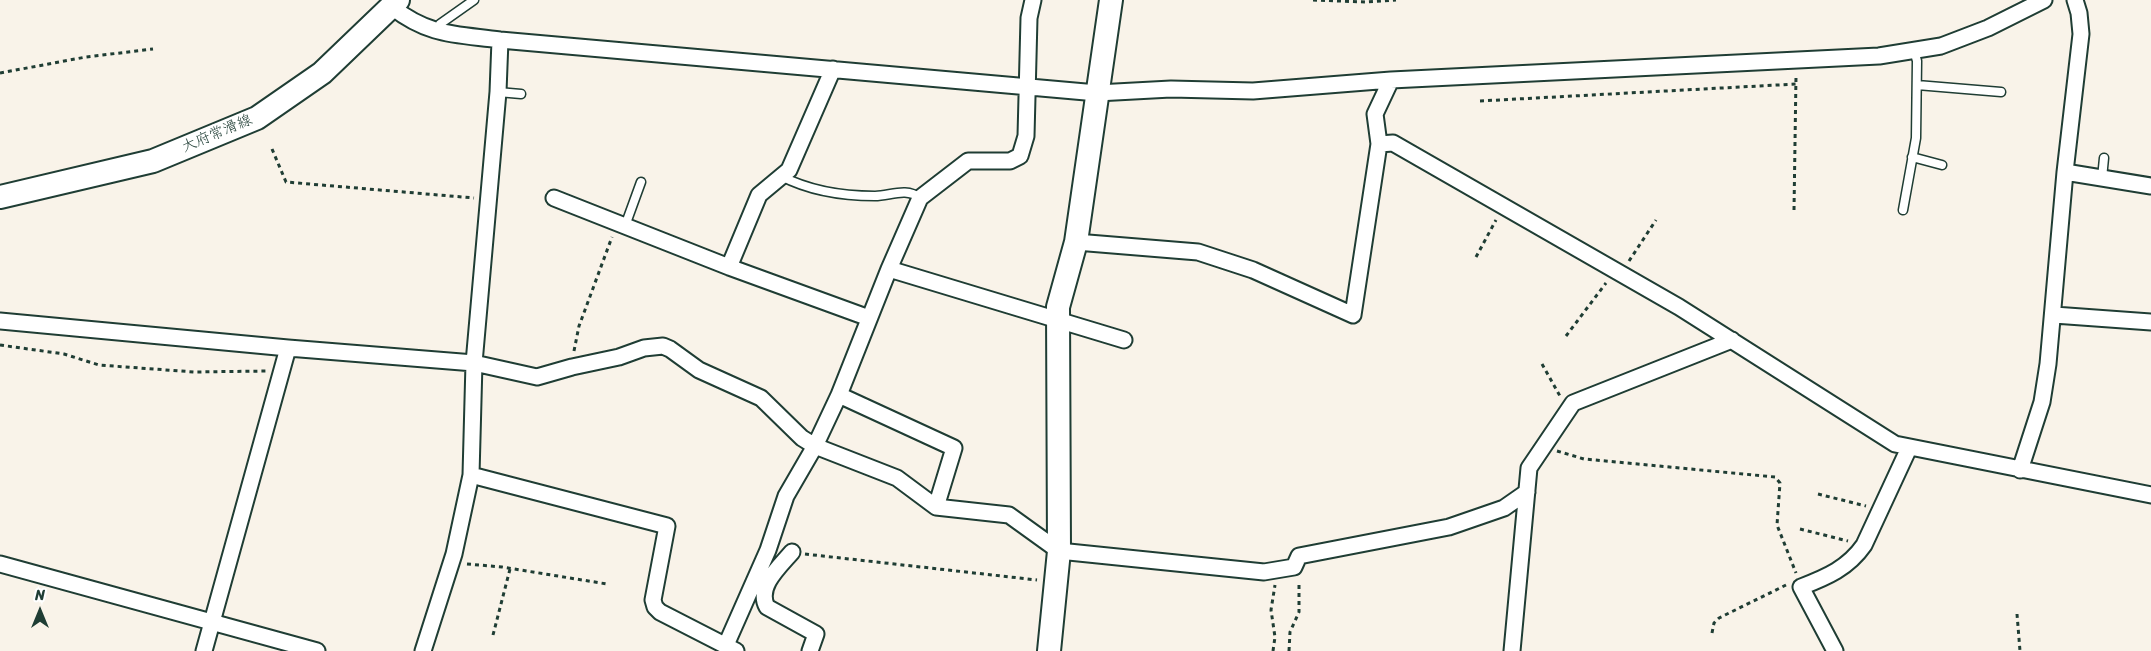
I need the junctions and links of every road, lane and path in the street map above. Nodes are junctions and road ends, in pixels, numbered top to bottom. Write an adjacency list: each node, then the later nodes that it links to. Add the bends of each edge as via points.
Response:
1 (474, 0): 9 (lane, via 440,24)
2 (1033, 0): 19 (street, via 1029,18)
3 (1111, 0): 22 (street)
4 (1313, 0): 5 (path)
5 (1396, 0)
6 (2044, 0): 12 (street, via 1980,31 1941,46)
7 (2075, 0): 30 (street, via 2081,34)
8 (395, 4): 9 (street, via 410,21); 35 (street, 大府常滑線, via 322,73 257,118 152,161)
9 (437, 32): 10 (street)
10 (500, 40): 14 (street); 20 (street)
11 (153, 49): 15 (path)
12 (1914, 50): 13 (street, via 1879,56); 18 (lane)
13 (1796, 61): 16 (street); 17 (path)
14 (833, 69): 19 (street); 31 (street, via 789,170)
15 (0, 73)
16 (1391, 80): 22 (street, via 1253,91 1171,89); 25 (street, via 1375,114)
17 (1796, 84): 24 (path); 40 (path)
18 (1916, 85): 21 (lane); 27 (lane, via 1916,138)
19 (1028, 88): 22 (street); 37 (street, via 1026,136 1020,156 1010,161 968,161)
20 (498, 92): 23 (lane); 38 (street)
21 (2001, 92)
22 (1097, 93): 44 (street)
23 (521, 94)
24 (1480, 101)
25 (1379, 144): 39 (street, via 1393,142); 44 (street, via 1354,315 1253,270 1198,252)
26 (272, 149): 38 (path, via 286,182)
27 (1912, 157): 29 (lane); 41 (lane)
28 (2104, 158): 32 (lane)
29 (1942, 165)
30 (2065, 172): 32 (street); 49 (street)
31 (781, 176): 37 (lane, via 811,189 877,196 914,194); 46 (street, via 759,195)
32 (2102, 178): 34 (street)
33 (641, 182): 43 (lane)
34 (2151, 186)
35 (0, 197)
36 (554, 198): 43 (street)
37 (920, 198): 47 (street)
38 (488, 199): 59 (street)
39 (1504, 206): 45 (path); 48 (street)
40 (1794, 210)
41 (1903, 210)
42 (1656, 220): 48 (path)
43 (621, 224): 46 (street); 61 (path, via 579,326)
44 (1076, 242): 52 (street, via 1058,307)
45 (1476, 257)
46 (729, 267): 50 (street)
47 (889, 269): 50 (street); 52 (street)
48 (1618, 272): 54 (path); 56 (street)
49 (2054, 315): 53 (street); 68 (street, via 2042,402)
50 (869, 318): 63 (street)
51 (0, 321): 58 (street)
52 (1059, 322): 55 (street); 77 (street)
53 (2151, 322)
54 (1566, 336)
55 (1124, 340)
56 (1732, 340): 64 (street, via 1573,403); 67 (street, via 1895,444)
57 (0, 345): 62 (path, via 64,354 99,364 194,372)
58 (288, 348): 59 (street); 62 (street)
59 (474, 363): 61 (street, via 537,377); 69 (street)
60 (1542, 364): 64 (path)
61 (572, 367): 65 (street, via 663,346 699,370 761,398 802,438)
62 (282, 372): 88 (street)
63 (839, 395): 65 (street); 73 (street, via 954,448)
64 (1568, 411): 66 (street)
65 (816, 446): 73 (street, via 897,478); 91 (street, via 786,496)
66 (1542, 446): 70 (street, via 1529,468); 85 (path, via 1584,460 1775,477 1780,483 1777,525)
67 (1909, 448): 68 (street); 74 (street)
68 (2020, 470): 72 (street)
69 (470, 475): 79 (street); 91 (street, via 667,526 653,600 655,606 660,612)
70 (1528, 492): 81 (street, via 1504,508 1449,528 1299,556); 99 (street)
71 (1818, 494): 74 (path)
72 (2151, 495)
73 (936, 507): 77 (street, via 1008,515)
74 (1880, 510): 76 (street)
75 (1800, 529): 76 (path)
76 (1864, 545): 85 (street, via 1856,557 1829,577)
77 (1059, 551): 83 (street); 84 (street)
78 (792, 552): 84 (path); 95 (street, via 774,573 763,599 767,606 816,634)
79 (452, 561): 82 (path); 94 (street)
80 (0, 564): 88 (street)
81 (1294, 567): 83 (street); 98 (path, via 1299,577 1299,612 1290,632)
82 (510, 569): 86 (path); 90 (path)
83 (1276, 571): 97 (path, via 1271,610)
84 (1056, 582): 96 (street)
85 (1800, 583): 89 (path, via 1719,618); 100 (street)
86 (607, 584)
87 (2017, 614): 101 (path)
88 (211, 622): 92 (street); 93 (street)
89 (1712, 633)
90 (493, 635)
91 (731, 648)
92 (204, 651)
93 (317, 651)
94 (423, 651)
95 (810, 651)
96 (1049, 651)
97 (1273, 651)
98 (1289, 651)
99 (1512, 651)
100 (1835, 651)
101 (2020, 651)

